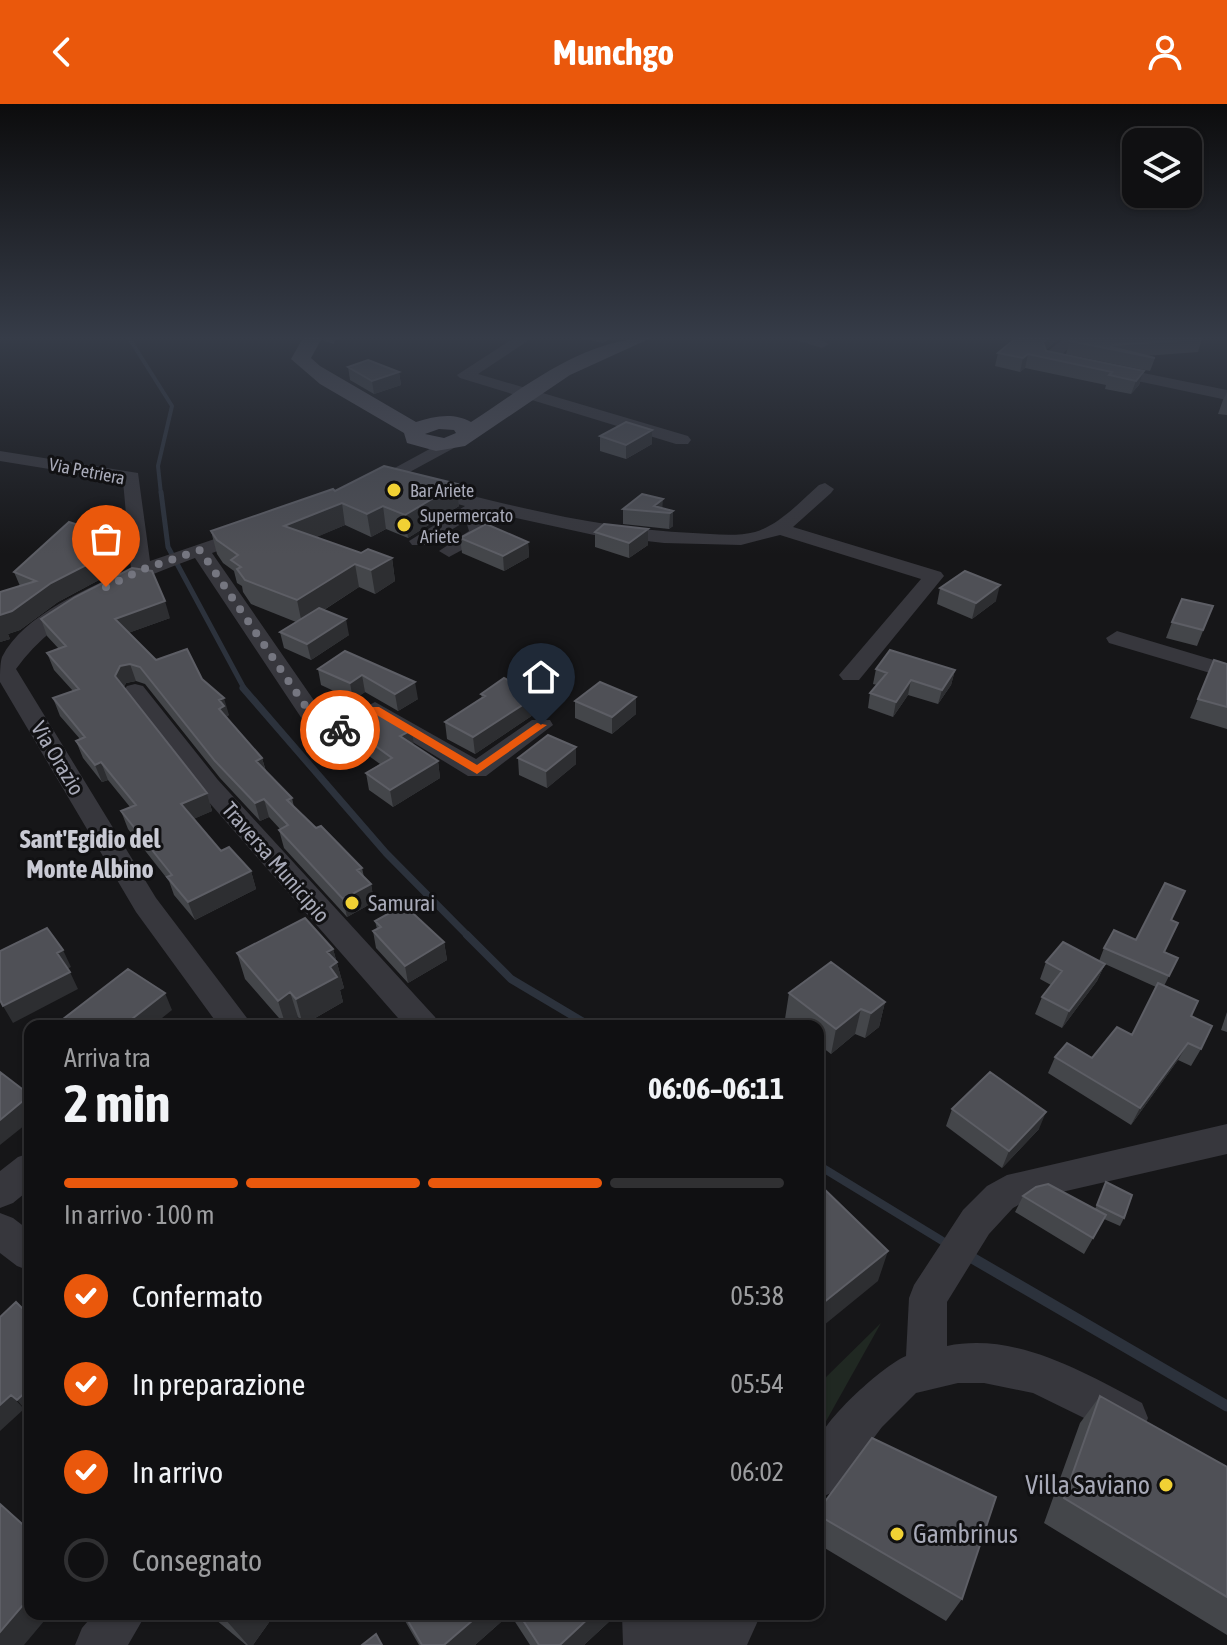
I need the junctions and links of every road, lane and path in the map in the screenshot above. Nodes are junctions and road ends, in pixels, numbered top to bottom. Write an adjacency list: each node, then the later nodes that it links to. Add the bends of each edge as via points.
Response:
1 (384, 410): 4 (main road)
2 (496, 410): 4 (main road)
3 (583, 410): 5 (street)
4 (440, 432): 7 (street); 7 (street)
5 (682, 440)
6 (0, 456): 16 (street, Via Petriera, via 132,477)
7 (386, 477): 9 (street); 10 (street)
8 (825, 489): 12 (street)
9 (344, 499)
10 (477, 507): 12 (street, via 647,537 742,539); 13 (street); 14 (street, via 479,533)
11 (272, 526): 15 (street)
12 (777, 528): 20 (street, via 934,576)
13 (419, 541)
14 (449, 551)
15 (190, 553): 16 (street, Via Orazio); 22 (street, via 327,738 375,709 477,770)
16 (141, 570): 18 (street, Via Orazio, via 34,632)
17 (1117, 638): 19 (street)
18 (2, 667): 23 (street, Via Orazio, via 146,905)
19 (1227, 671)
20 (851, 675)
21 (135, 691): 24 (street, Traversa Municipio, via 219,797)
22 (541, 725)
23 (223, 1020)
24 (419, 1020)
25 (1227, 1139): 30 (street, via 1020,1186 1000,1197 976,1222 932,1292)
26 (24, 1173): 27 (street)
27 (0, 1192)
28 (0, 1230): 29 (street)
29 (24, 1249)
30 (926, 1370): 31 (street, via 957,1361 1008,1364 1055,1380); 32 (street, via 904,1376)
31 (1161, 1435)
32 (824, 1466)
33 (118, 1620): 38 (street)
34 (645, 1620): 39 (street)
35 (676, 1620): 40 (street)
36 (707, 1620): 41 (street)
37 (735, 1620): 42 (street)
38 (99, 1645)
39 (647, 1645)
40 (669, 1645)
41 (704, 1645)
42 (722, 1645)

